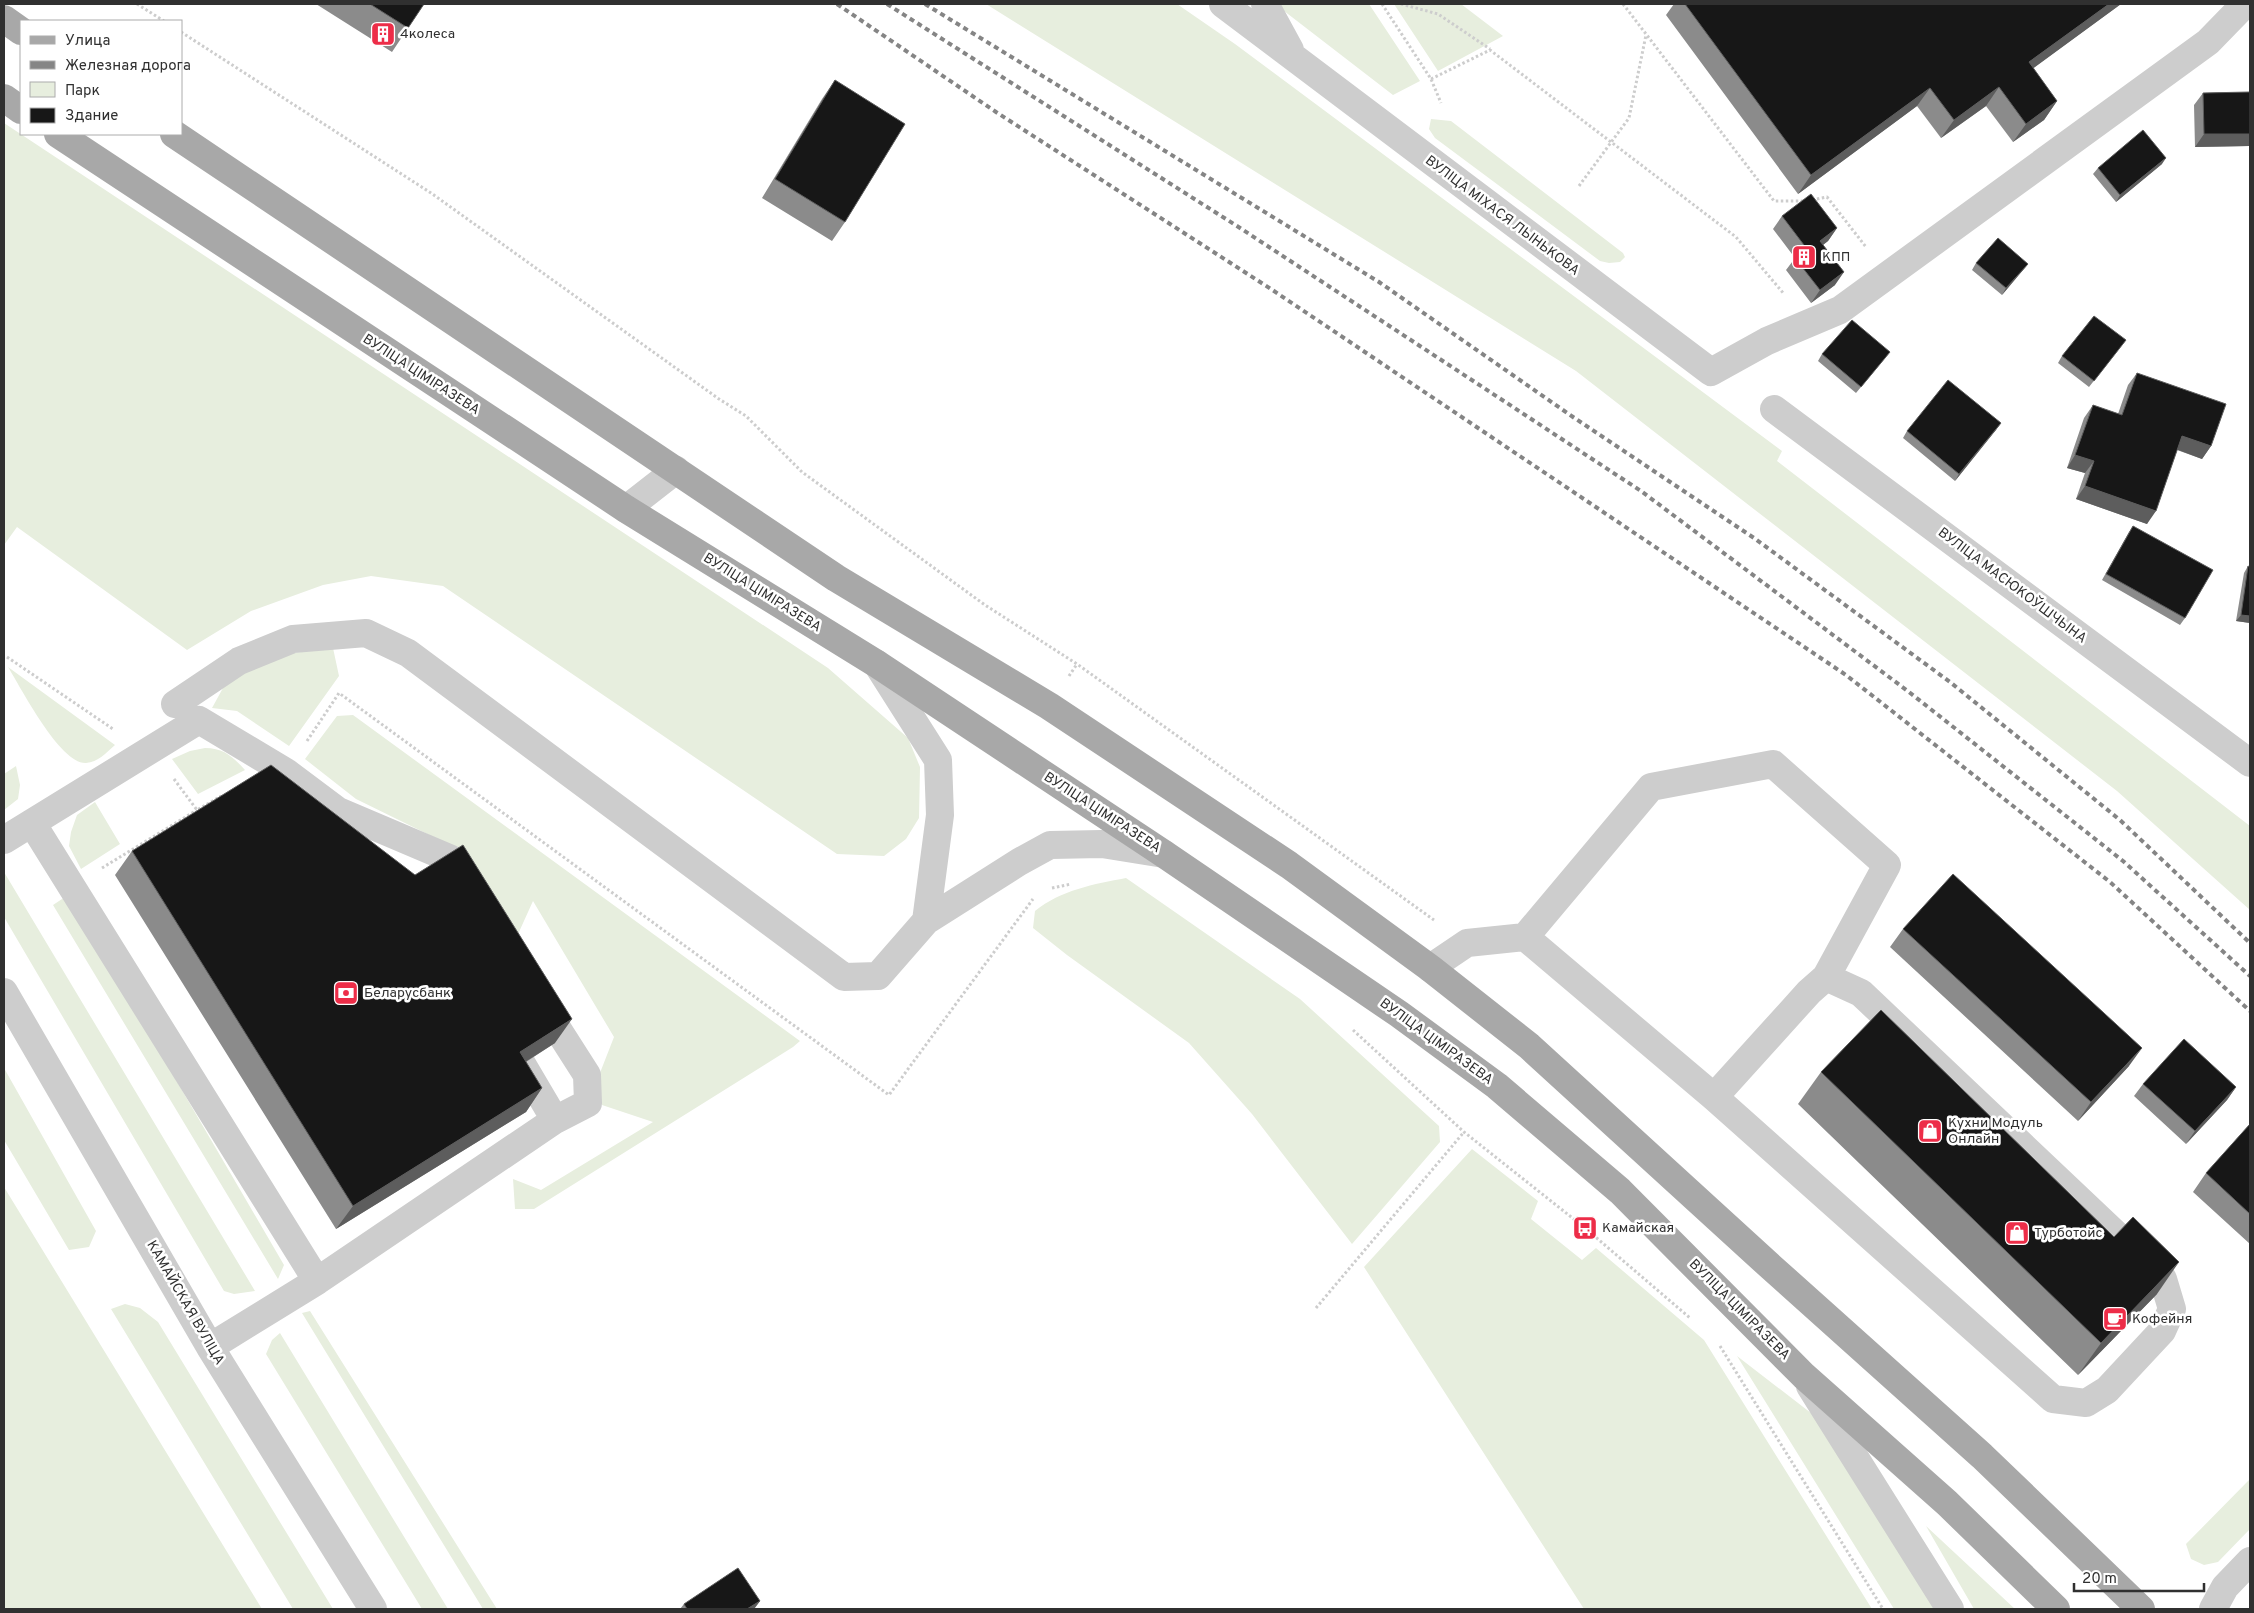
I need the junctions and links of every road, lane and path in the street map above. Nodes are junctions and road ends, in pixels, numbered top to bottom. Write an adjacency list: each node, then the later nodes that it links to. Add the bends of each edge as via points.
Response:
1 (136, 4): 9 (path)
2 (1223, 4): 14 (street, ВУЛІЦА МІХАСЯ ЛЫНЬКОВА)
3 (1265, 4): 14 (street, ВУЛІЦА МІХАСЯ ЛЫНЬКОВА)
4 (1382, 4): 15 (path)
5 (1401, 4): 13 (path, via 1438,14)
6 (1623, 4): 12 (path)
7 (2245, 4): 23 (street, via 2208,42)
8 (4, 19): 10 (main road)
9 (162, 20)
10 (20, 30)
11 (182, 33): 41 (path, via 431,193 719,400 746,416 802,472 985,605 1077,664)
12 (1647, 34): 21 (path, via 1629,118); 23 (path, via 1774,201 1810,201 1827,197)
13 (1490, 50): 15 (path); 21 (path)
14 (1294, 58): 24 (street, ВУЛІЦА МІХАСЯ ЛЫНЬКОВА, via 1712,372 1767,341)
15 (1431, 79): 17 (path)
16 (4, 98): 18 (main road)
17 (1441, 103)
18 (20, 109)
19 (60, 135): 27 (main road, ВУЛІЦА ЦІМІРАЗЕВА)
20 (175, 135): 26 (main road)
21 (1611, 142): 22 (path); 24 (path, via 1736,237)
22 (1579, 186)
23 (1887, 276): 24 (street, via 1840,310)
24 (1808, 325)
25 (1774, 409): 30 (street, ВУЛІЦА МАСЮКОЎШЧЫНА)
26 (676, 470): 27 (street); 42 (main road, via 836,578 1049,706 1264,849)
27 (626, 508): 28 (main road, ВУЛІЦА ЦІМІРАЗЕВА)
28 (877, 664): 36 (main road, ВУЛІЦА ЦІМІРАЗЕВА); 39 (street, via 938,760 940,815)
29 (175, 704): 39 (street, via 239,660 293,639 366,633 408,653 844,977 878,976)
30 (2250, 764)
31 (197, 810): 37 (path)
32 (338, 811): 33 (street, via 286,772 199,720); 35 (street); 38 (street, via 451,859)
33 (32, 823): 34 (street); 37 (street)
34 (4, 840)
35 (378, 854)
36 (1164, 854): 39 (street, via 1102,844 1050,845); 54 (main road, ВУЛІЦА ЦІМІРАЗЕВА, via 1399,1014 1497,1086 1620,1191)
37 (72, 887): 49 (street)
38 (482, 909)
39 (926, 921)
40 (1525, 937): 41 (street); 43 (street, via 1651,787 1773,764 1887,865); 47 (street)
41 (1467, 943): 42 (street)
42 (1430, 968): 60 (main road, via 1529,1046 1982,1456)
43 (1826, 977): 47 (street); 47 (street, via 1861,993 2163,1279 2172,1309 2162,1331 2106,1390 2086,1403 2053,1399)
44 (529, 984): 48 (street, via 587,1075 588,1103)
45 (4, 992): 53 (street, КАМАЙСКАЯ ВУЛІЦА)
46 (522, 1064): 48 (street)
47 (1714, 1097)
48 (555, 1120): 49 (street)
49 (317, 1281): 53 (street)
50 (1316, 1308): 51 (path, via 1464,1132 1585,1228)
51 (1693, 1320)
52 (1714, 1338): 57 (path)
53 (210, 1347): 56 (street, КАМАЙСКАЯ ВУЛІЦА)
54 (1804, 1376): 58 (street); 59 (main road, ВУЛІЦА ЦІМІРАЗЕВА, via 1947,1503)
55 (2250, 1561): 61 (street, via 2225,1587)
56 (373, 1609)
57 (1883, 1609)
58 (1950, 1609)
59 (2056, 1609)
60 (2141, 1609)
61 (2213, 1609)

